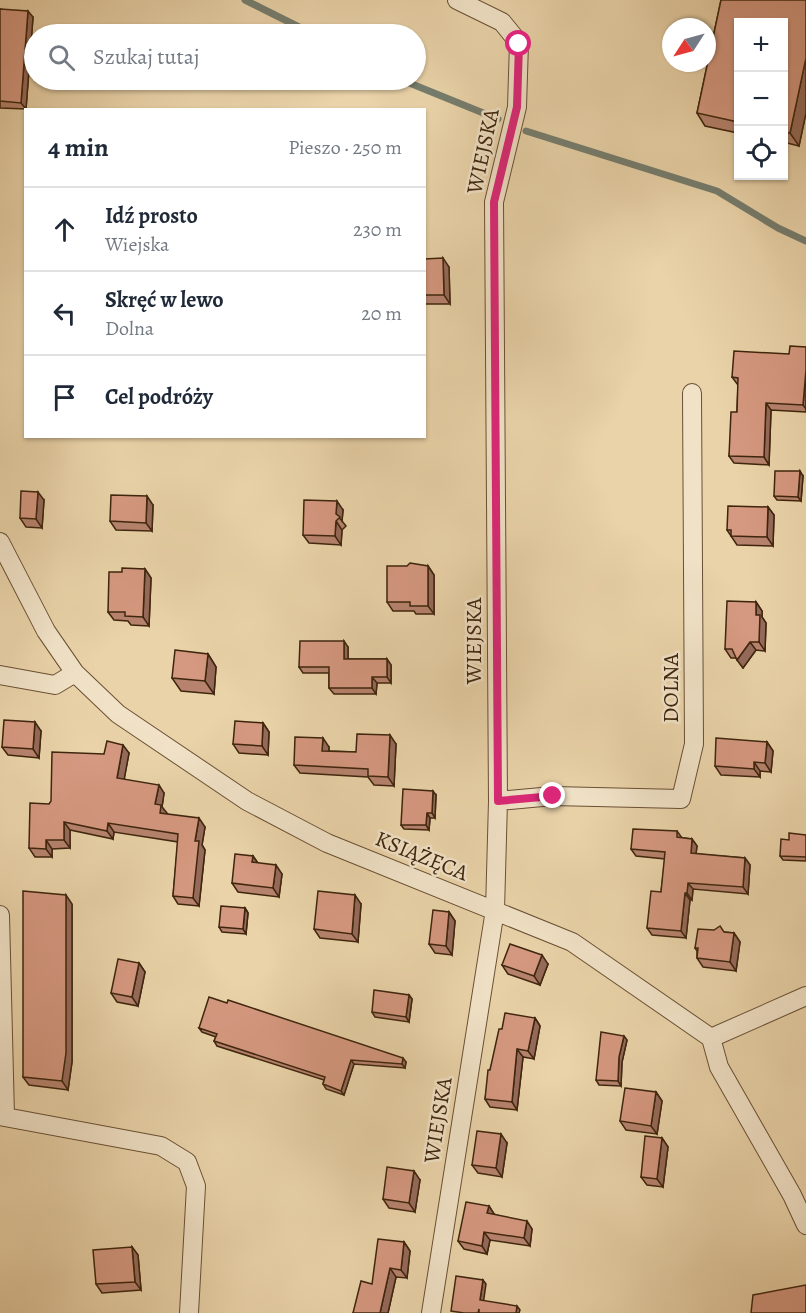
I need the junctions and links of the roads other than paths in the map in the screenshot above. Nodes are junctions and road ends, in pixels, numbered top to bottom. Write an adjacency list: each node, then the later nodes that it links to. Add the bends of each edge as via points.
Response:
1 (457, 0): 6 (street, WIEJSKA, via 502,22 519,44 517,107 494,202)
2 (692, 393): 6 (street, DOLNA, via 694,744 681,799 553,796)
3 (0, 542): 4 (street, KSIĄŻĘCA, via 46,631)
4 (75, 673): 5 (street, via 55,685); 7 (street, KSIĄŻĘCA, via 118,714 247,801 327,843)
5 (0, 675)
6 (498, 801): 7 (street, WIEJSKA)
7 (495, 910): 10 (street, KSIĄŻĘCA, via 572,942); 14 (street, WIEJSKA)
8 (0, 915): 11 (street)
9 (806, 996): 10 (street)
10 (711, 1038): 12 (street, via 719,1067)
11 (2, 1116): 13 (street, via 161,1146 187,1162 196,1186)
12 (806, 1225)
13 (189, 1313)
14 (431, 1313)

